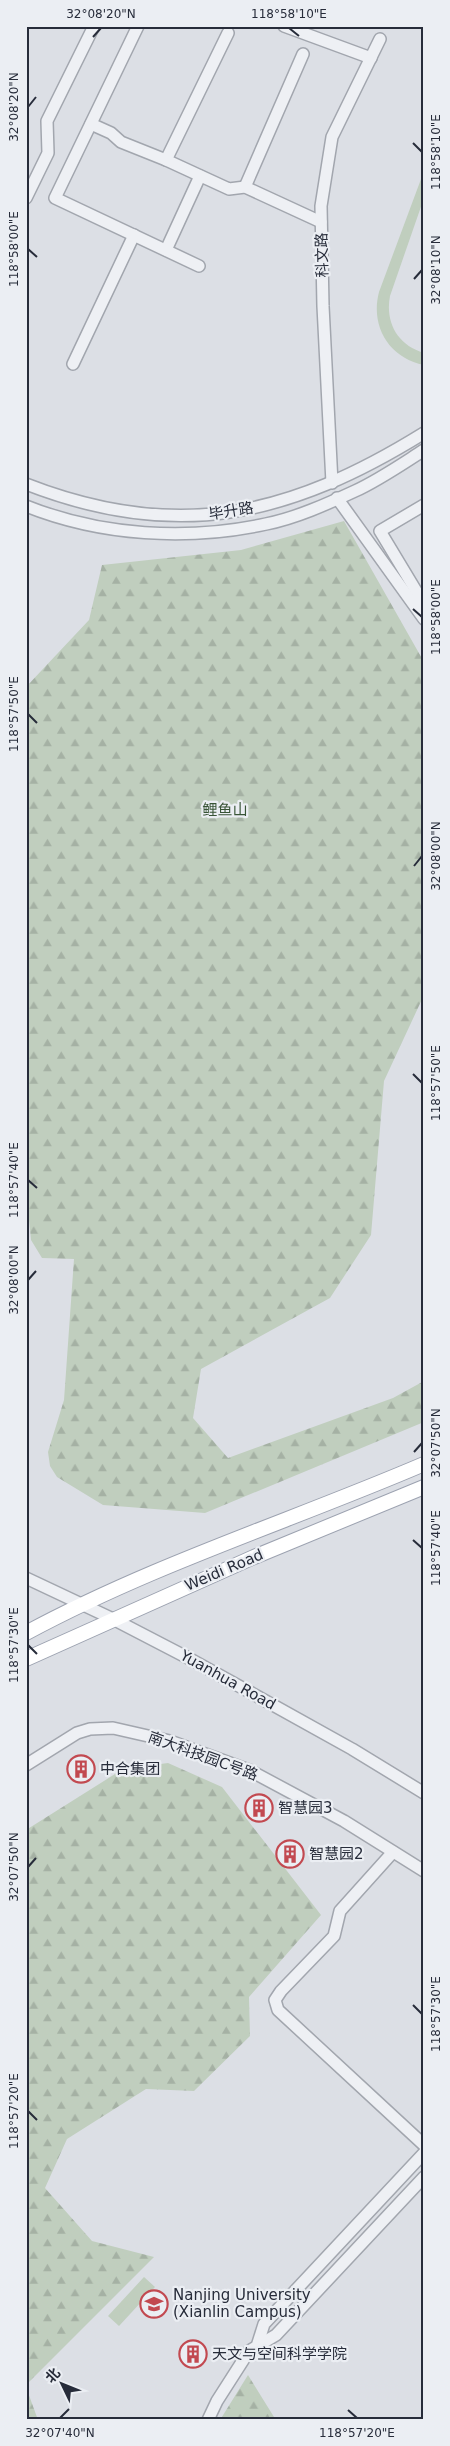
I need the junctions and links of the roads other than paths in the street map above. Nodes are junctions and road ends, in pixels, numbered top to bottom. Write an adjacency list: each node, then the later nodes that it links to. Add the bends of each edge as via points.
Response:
1 (94, 26): 12 (street, via 47,121 48,153)
2 (138, 26): 8 (street)
3 (284, 26): 7 (street)
4 (228, 33): 9 (street)
5 (380, 39): 7 (street, 科文路)
6 (303, 54): 11 (street)
7 (371, 58): 13 (street, 科文路, via 332,137 320,206)
8 (90, 124): 9 (street, via 111,133 121,142); 14 (street, via 55,198)
9 (166, 160): 10 (street)
10 (200, 176): 11 (street, via 229,189); 15 (street)
11 (245, 187): 13 (street)
12 (26, 198)
13 (321, 222): 20 (street, 科文路)
14 (134, 235): 15 (street); 17 (street)
15 (166, 250): 16 (street)
16 (200, 266)
17 (72, 364)
18 (424, 433): 20 (street, 毕升路)
19 (424, 450): 22 (street, 毕升路, via 357,490)
20 (332, 483): 21 (street, 毕升路, via 250,510 194,517 152,516 103,508)
21 (26, 484)
22 (337, 498): 24 (street, 毕升路, via 266,524 201,532 141,533 89,524); 26 (street)
23 (424, 505): 25 (street, via 380,532)
24 (26, 506)
25 (424, 604)
26 (424, 619)
27 (424, 1464): 30 (main road, Weidi Road, via 164,1566)
28 (424, 1488): 31 (main road, Weidi Road)
29 (26, 1578): 30 (street, Yuanhua Road)
30 (79, 1604): 31 (street, Yuanhua Road); 32 (main road, Weidi Road)
31 (113, 1618): 33 (main road, Weidi Road); 35 (street, Yuanhua Road)
32 (26, 1633)
33 (26, 1659)
34 (26, 1765): 36 (street, 南大科技园C号路, via 90,1729 113,1728 143,1733 249,1770 344,1821)
35 (424, 1792)
36 (393, 1852): 37 (street, 南大科技园C号路); 38 (street, via 340,1911 334,1936 275,2000 278,2010)
37 (424, 1871)
38 (424, 2145)
39 (424, 2153): 41 (street, via 264,2324)
40 (424, 2177): 41 (street, via 276,2335)
41 (258, 2343): 42 (street, via 249,2351)
42 (208, 2420)

